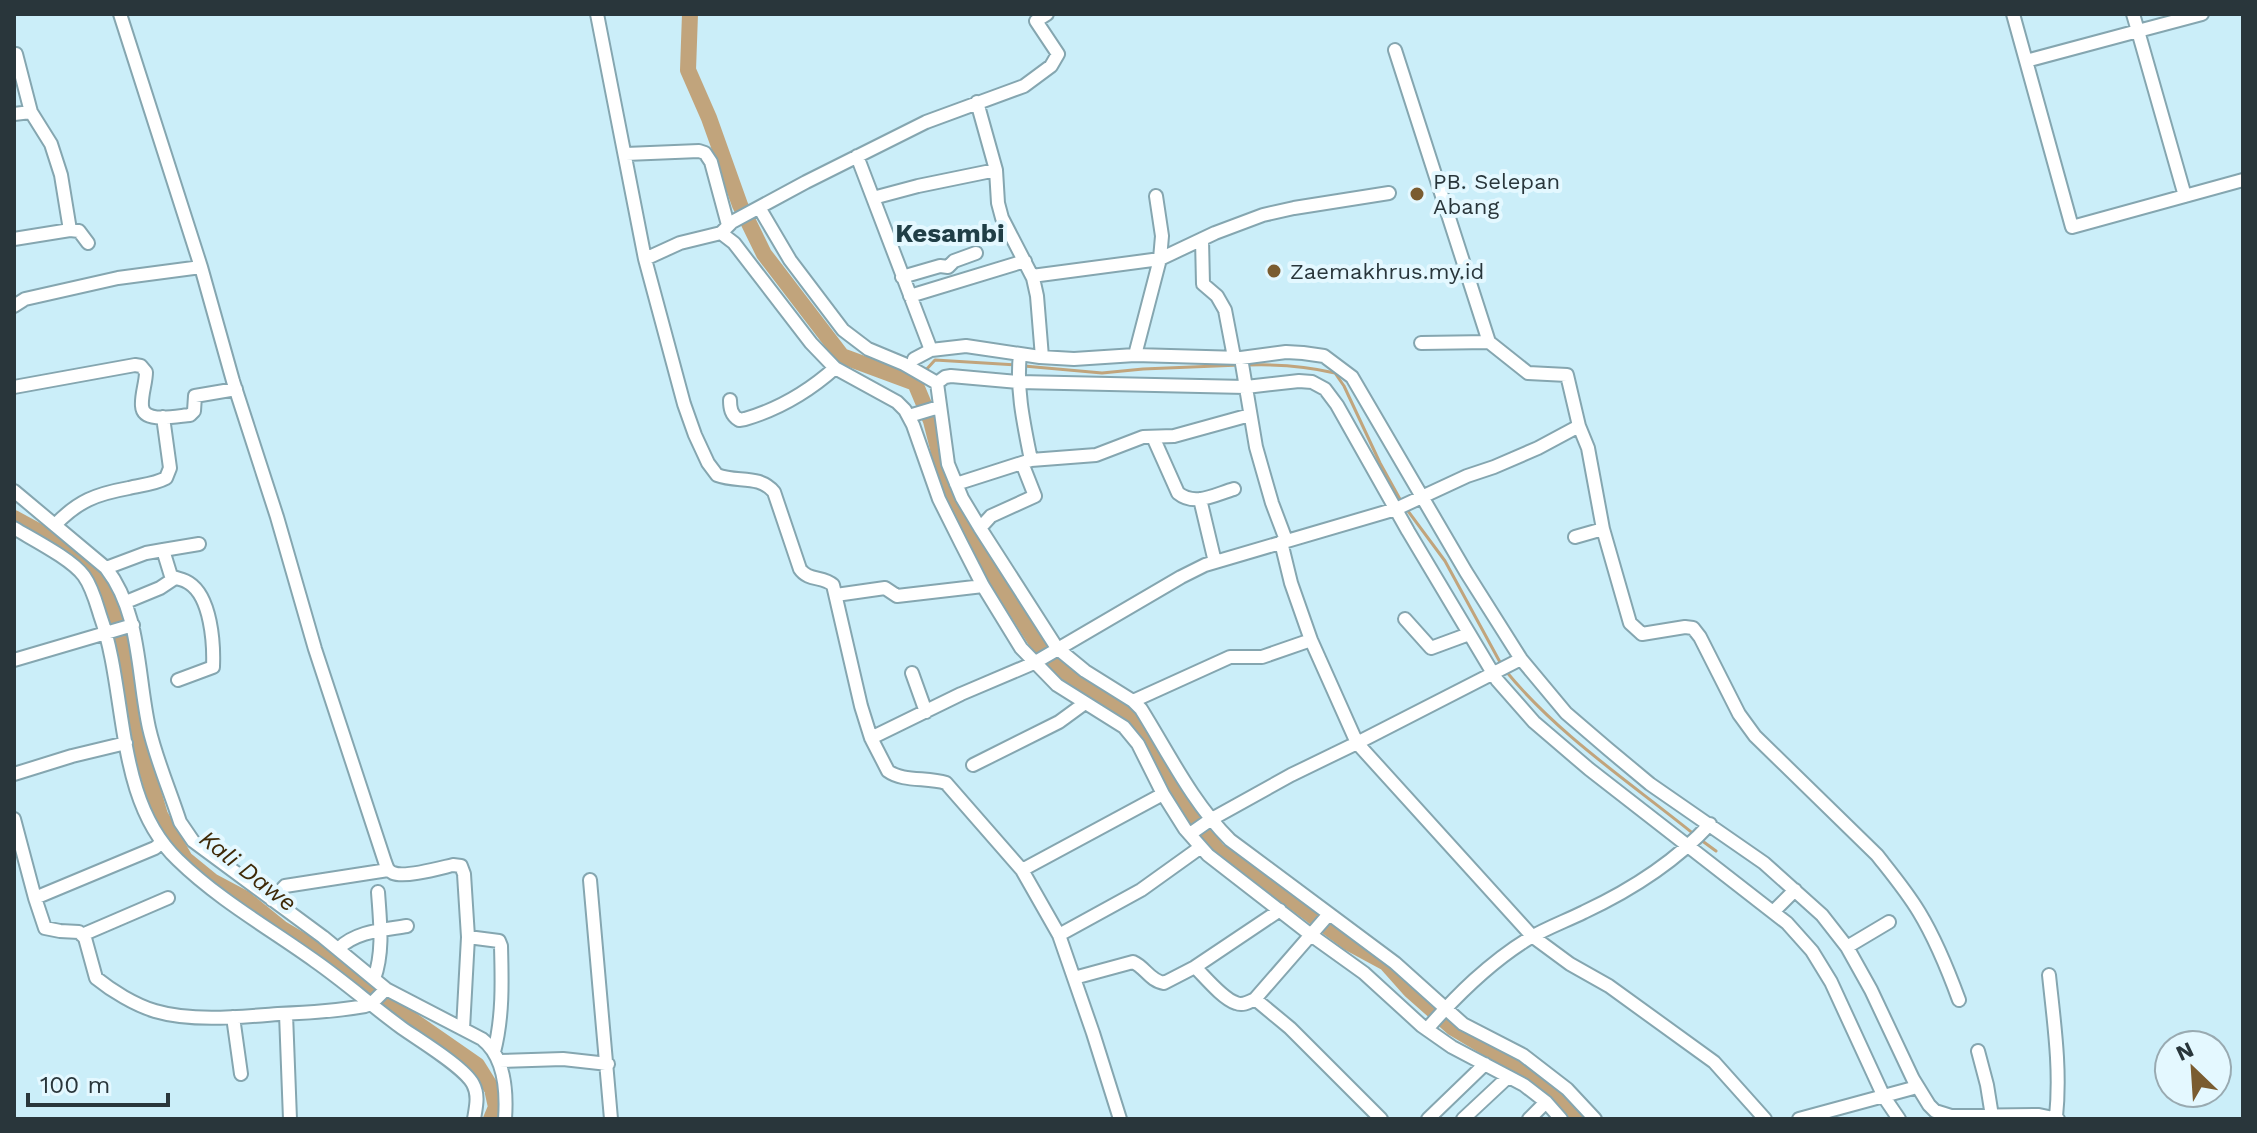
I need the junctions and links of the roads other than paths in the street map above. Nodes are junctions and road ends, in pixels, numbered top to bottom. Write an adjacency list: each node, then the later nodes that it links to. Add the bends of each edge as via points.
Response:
1 (120, 14): 32 (street)
2 (597, 14): 14 (street)
3 (1047, 14): 11 (street, via 1036,21 1058,54 1056,61 1024,86)
4 (2013, 14): 10 (street)
5 (2133, 14): 7 (street)
6 (2202, 14): 7 (street)
7 (2138, 31): 10 (street); 20 (street)
8 (1395, 50): 37 (street)
9 (16, 54): 12 (street)
10 (2026, 61): 20 (street, via 2072,227)
11 (977, 102): 15 (street); 16 (street)
12 (31, 112): 13 (street); 24 (street, via 51,144)
13 (14, 114)
14 (626, 154): 23 (street, via 705,153); 29 (street)
15 (857, 156): 21 (street); 22 (street)
16 (996, 170): 21 (street); 31 (street, via 1002,218)
17 (2243, 180): 20 (street)
18 (1389, 193): 26 (street, via 1263,215)
19 (1156, 196): 30 (street)
20 (2185, 196)
21 (873, 198): 34 (street)
22 (756, 211): 23 (street); 44 (street, via 843,330 868,349)
23 (727, 227): 29 (street); 45 (street, via 734,243)
24 (70, 230): 25 (street); 27 (street, via 79,231)
25 (14, 239)
26 (1202, 239): 30 (street); 43 (street, via 1203,284 1225,310)
27 (88, 243)
28 (976, 253): 34 (street, via 948,267)
29 (645, 259): 77 (street, via 684,404 708,463 717,475 752,479 771,488 800,569 829,581)
30 (1160, 259): 33 (street); 40 (street)
31 (1025, 261): 33 (street); 35 (street)
32 (201, 267): 36 (street, via 118,278); 50 (street)
33 (1032, 276): 42 (street)
34 (902, 277): 35 (street)
35 (910, 296): 39 (street)
36 (14, 306)
37 (1489, 342): 38 (street); 56 (street, via 1528,373 1567,375)
38 (1421, 343)
39 (931, 350): 41 (street, via 966,346); 44 (street)
40 (1135, 355): 42 (street); 43 (street)
41 (1020, 357): 42 (street); 46 (street)
42 (1042, 357)
43 (1239, 359): 48 (street); 62 (street, via 1303,353 1324,356 1337,365 1352,377)
44 (916, 366): 47 (street)
45 (835, 368): 51 (street, via 790,401 754,416 735,418); 53 (street)
46 (1019, 380): 47 (street, via 951,376); 48 (street); 58 (street)
47 (935, 382): 52 (street)
48 (1246, 384): 54 (street); 64 (street, via 1299,381 1325,389)
49 (14, 387): 55 (street, via 141,366 146,372 144,412)
50 (236, 389): 55 (street, via 195,396 190,415); 107 (street)
51 (730, 400)
52 (937, 408): 53 (street); 59 (street)
53 (913, 415): 76 (street, via 939,499)
54 (1250, 415): 57 (street); 70 (street)
55 (163, 417): 65 (street, via 170,468 166,478 99,494 75,506)
56 (1579, 426): 62 (street); 68 (street)
57 (1153, 437): 58 (street, via 1096,455); 63 (street, via 1178,493)
58 (1026, 462): 59 (street); 67 (street, via 1035,496 991,516)
59 (956, 484): 67 (street)
60 (1234, 489): 63 (street)
61 (14, 491): 65 (street)
62 (1419, 498): 64 (street); 85 (street)
63 (1200, 499): 73 (street)
64 (1397, 509): 70 (street); 81 (street)
65 (55, 525): 74 (street)
66 (14, 528): 80 (street, via 78,570)
67 (980, 528): 83 (street)
68 (1603, 529): 69 (street); 134 (street, via 1630,623 1642,634 1693,628 1755,736 1877,855 1919,911)
69 (1575, 537)
70 (1284, 541): 73 (street); 82 (street, via 1291,583)
71 (199, 544): 72 (street)
72 (163, 550): 74 (street); 75 (street)
73 (1215, 562): 83 (street)
74 (106, 568): 78 (street)
75 (175, 578): 78 (street); 89 (street, via 191,584 206,607 213,652 212,669)
76 (983, 586): 77 (street, via 897,596 885,588); 86 (street, via 1021,648)
77 (836, 595): 94 (street)
78 (126, 602): 80 (street)
79 (1405, 619): 81 (street, via 1431,648)
80 (120, 628): 84 (street); 93 (street); 95 (street)
81 (1469, 634): 88 (street)
82 (1311, 640): 90 (street, via 1262,657 1230,657); 96 (street)
83 (1055, 649): 86 (street); 90 (street)
84 (14, 660)
85 (1519, 660): 88 (street); 102 (street, via 1566,713)
86 (1036, 661): 91 (street, via 1057,685); 92 (street)
87 (912, 673): 92 (street)
88 (1495, 673): 96 (street); 105 (street, via 1534,722)
89 (178, 680)
90 (1133, 701): 101 (street)
91 (1085, 703): 97 (street, via 1059,722); 99 (street, via 1124,727)
92 (926, 712): 94 (street)
93 (149, 729): 95 (street); 116 (street, via 186,832)
94 (871, 738): 108 (street, via 892,775 946,783)
95 (126, 739): 98 (street); 104 (street, via 143,809)
96 (1357, 743): 101 (street); 124 (street)
97 (973, 765)
98 (14, 774)
99 (1163, 794): 103 (street); 108 (street)
100 (14, 819): 112 (street)
101 (1208, 821): 103 (street); 117 (street)
102 (1708, 827): 105 (street); 110 (street)
103 (1192, 833): 106 (street)
104 (162, 842): 112 (street); 116 (street, via 200,879)
105 (1690, 846): 115 (street); 124 (street, via 1616,897)
106 (1201, 847): 114 (street); 123 (street, via 1141,890)
107 (388, 870): 116 (street, via 285,886); 125 (street, via 405,874 461,866)
108 (1022, 870): 123 (street)
109 (590, 880): 142 (street)
110 (1795, 890): 115 (street); 126 (street)
111 (378, 892): 120 (street)
112 (35, 898): 122 (street, via 45,928)
113 (168, 898): 122 (street)
114 (1280, 910): 121 (street); 128 (street)
115 (1774, 911): 147 (street, via 1812,951 1831,982)
116 (270, 912): 127 (street); 132 (street, via 317,962)
117 (1327, 917): 121 (street); 135 (street, via 1407,972)
118 (1889, 922): 126 (street)
119 (407, 926): 120 (street)
120 (380, 930): 127 (street, via 349,939); 131 (street)
121 (1312, 934): 133 (street); 138 (street)
122 (82, 935): 137 (street, via 96,978 139,1005 181,1016)
123 (1059, 935): 130 (street)
124 (1532, 936): 135 (street, via 1488,967); 162 (street, via 1714,1062)
125 (468, 937): 139 (street); 141 (street, via 494,939 501,946)
126 (1847, 947): 146 (street, via 1871,990)
127 (338, 949): 131 (street)
128 (1195, 967): 130 (street, via 1164,983 1133,962); 133 (street, via 1236,1004)
129 (2049, 975): 150 (street, via 2058,1054)
130 (1074, 978): 155 (street)
131 (374, 979): 132 (street)
132 (378, 997): 136 (street); 139 (street); 152 (street, via 468,1076 477,1097)
133 (1255, 999): 156 (street)
134 (1959, 1000)
135 (1444, 1010): 138 (street); 161 (street, via 1523,1055)
136 (286, 1014): 137 (street); 151 (street)
137 (233, 1017): 144 (street)
138 (1429, 1026): 143 (street, via 1452,1047)
139 (463, 1029): 141 (street, via 491,1046)
140 (1978, 1051): 149 (street)
141 (497, 1056): 142 (street); 153 (street)
142 (608, 1064): 154 (street)
143 (1485, 1064): 145 (street); 157 (street)
144 (241, 1074)
145 (1508, 1077): 148 (street); 158 (street)
146 (1911, 1089): 147 (street); 149 (street, via 1935,1111)
147 (1886, 1096): 163 (street); 164 (street)
148 (1546, 1102): 159 (street); 160 (street)
149 (1992, 1116): 150 (street)
150 (2057, 1118)
151 (290, 1119)
152 (474, 1119)
153 (505, 1119)
154 (611, 1119)
155 (1120, 1119)
156 (1381, 1119)
157 (1428, 1119)
158 (1463, 1119)
159 (1529, 1119)
160 (1561, 1119)
161 (1595, 1119)
162 (1765, 1119)
163 (1799, 1119)
164 (1899, 1119)

